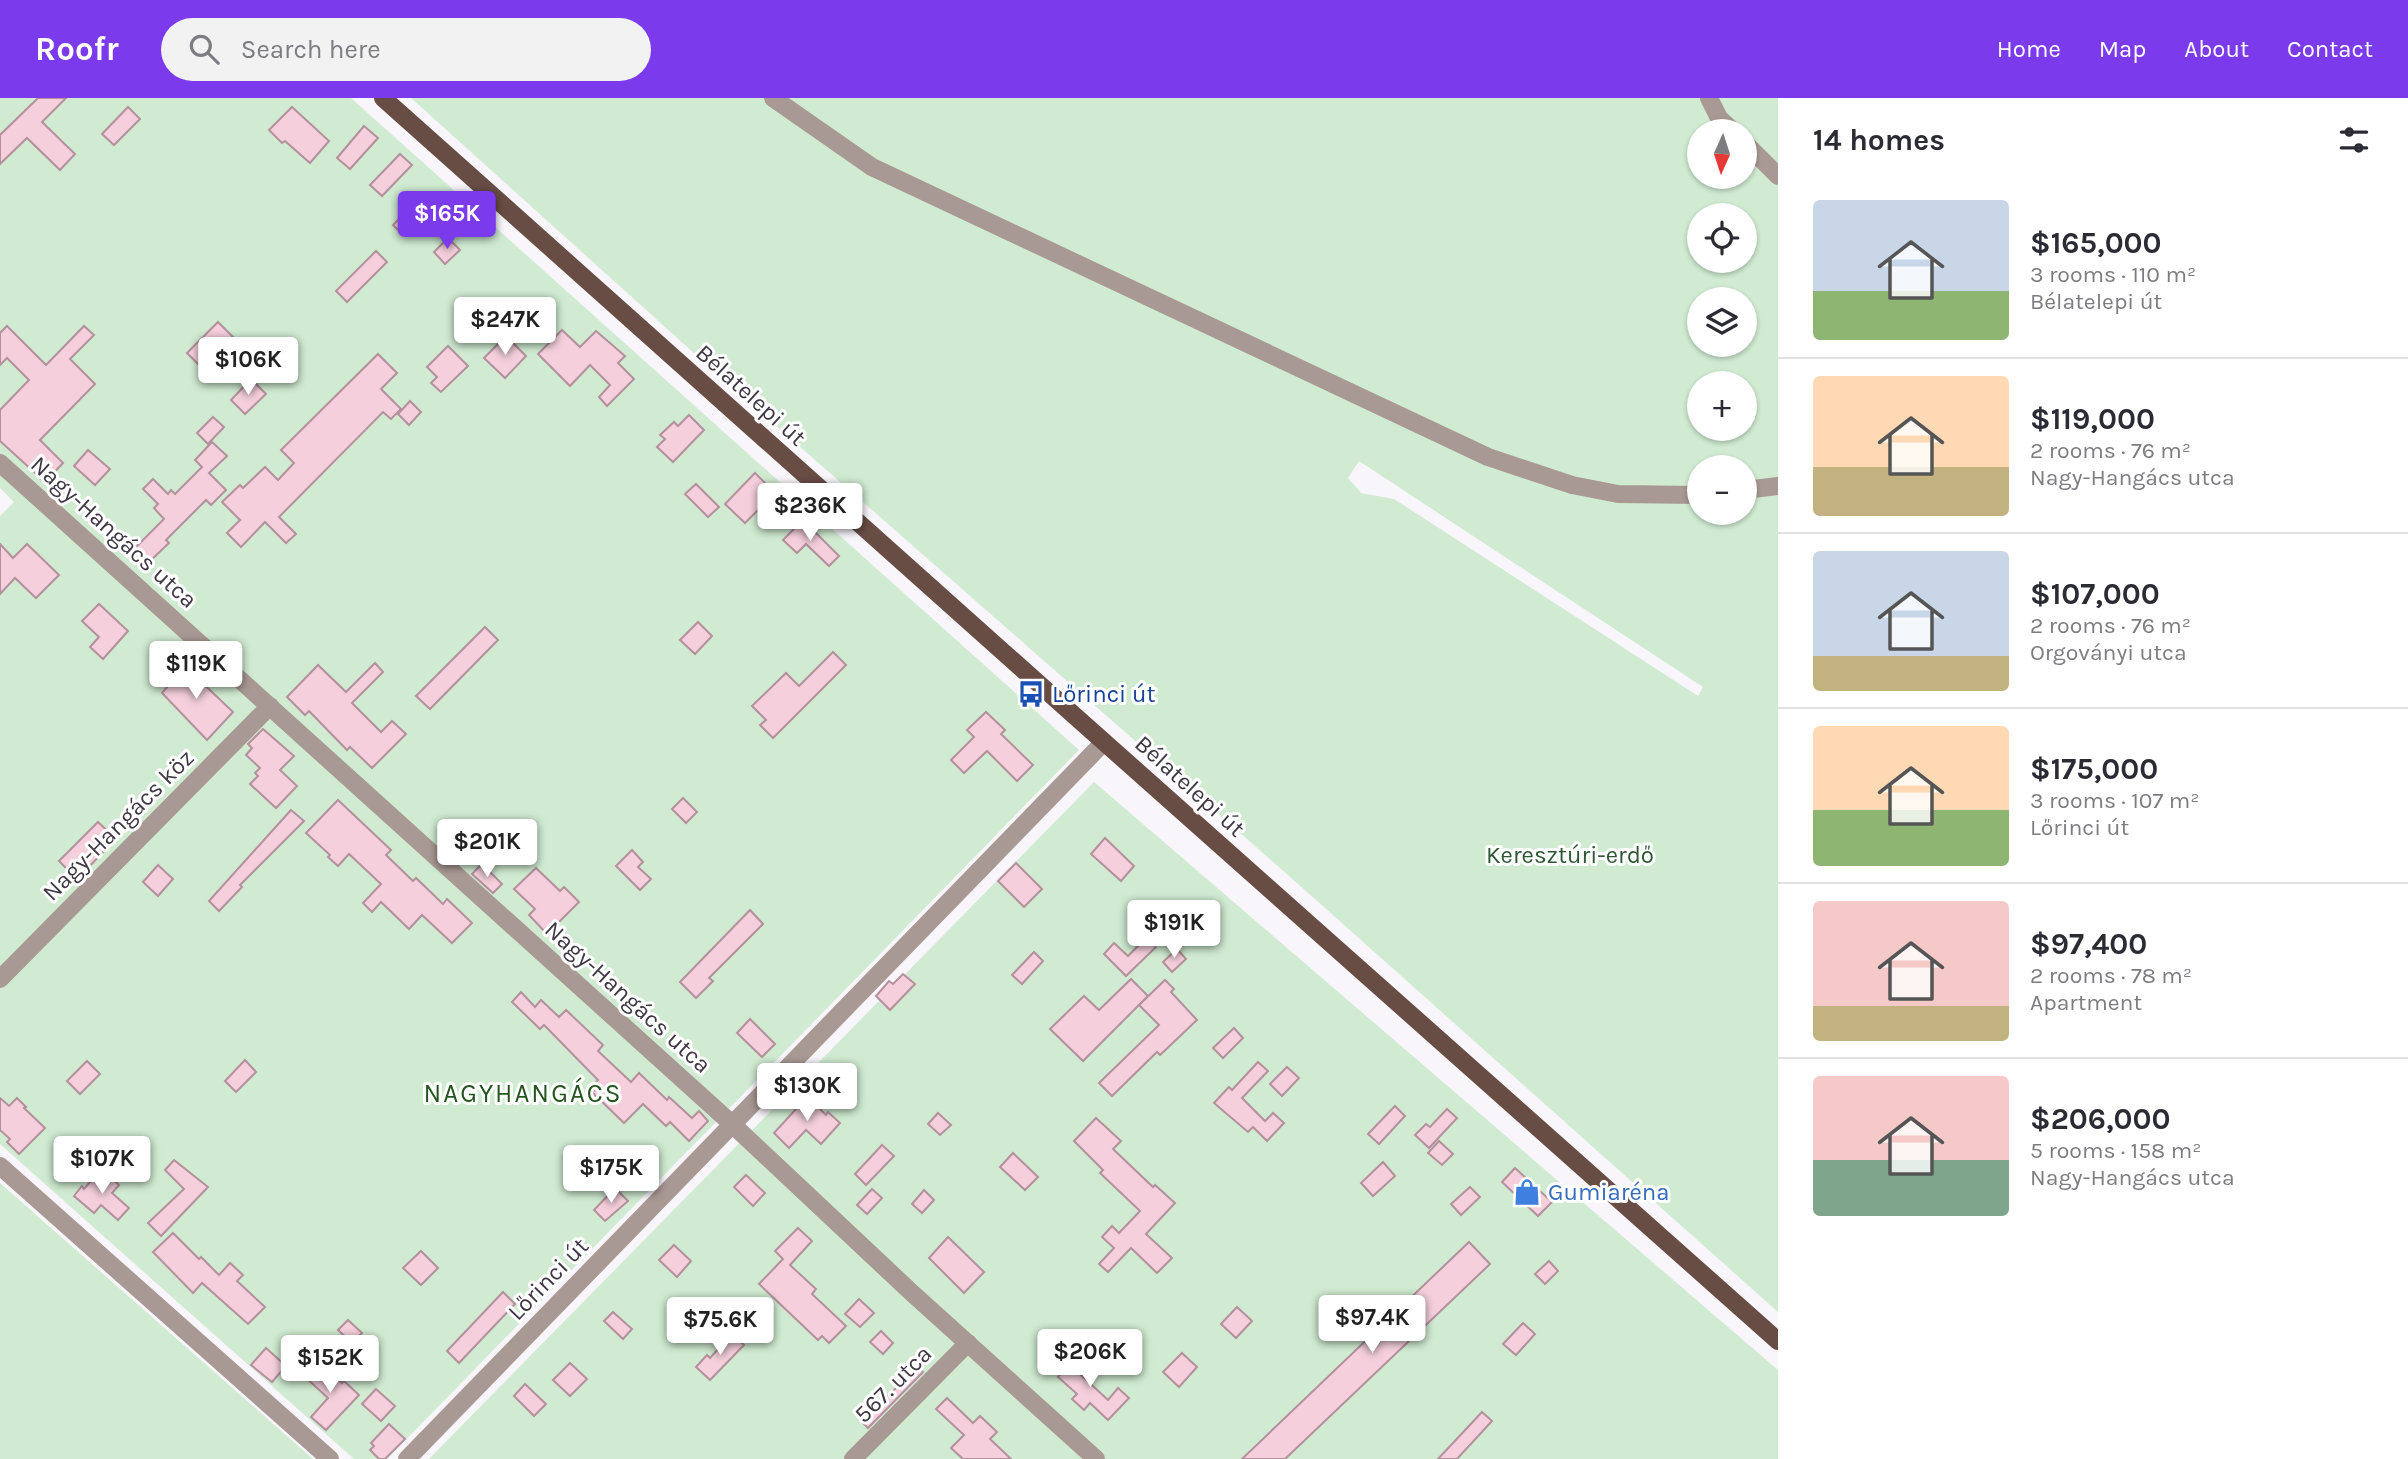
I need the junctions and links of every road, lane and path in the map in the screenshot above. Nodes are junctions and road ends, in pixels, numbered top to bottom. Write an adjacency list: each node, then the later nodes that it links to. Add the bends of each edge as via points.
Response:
1 (383, 98): 12 (main road, Bélatelepi út)
2 (774, 98): 10 (street, via 872,167 1489,457 1572,485 1618,494)
3 (1709, 98): 4 (street)
4 (1720, 119)
5 (1757, 155): 6 (street)
6 (1778, 176)
7 (0, 463): 11 (street, Nagy-Hangács utca)
8 (1778, 486): 9 (street)
9 (1757, 489)
10 (1687, 495)
11 (270, 706): 13 (street, Nagy-Hangács köz); 14 (street, Nagy-Hangács utca)
12 (1104, 742): 14 (street, Lőrinci út); 16 (main road, Bélatelepi út)
13 (0, 979)
14 (732, 1124): 17 (street, Nagy-Hangács utca); 19 (street, Lőrinci út)
15 (0, 1166): 18 (street)
16 (1778, 1341)
17 (968, 1343): 20 (street, 567. utca); 21 (street, Nagy-Hangács utca)
18 (330, 1459)
19 (407, 1459)
20 (853, 1459)
21 (1096, 1459)

